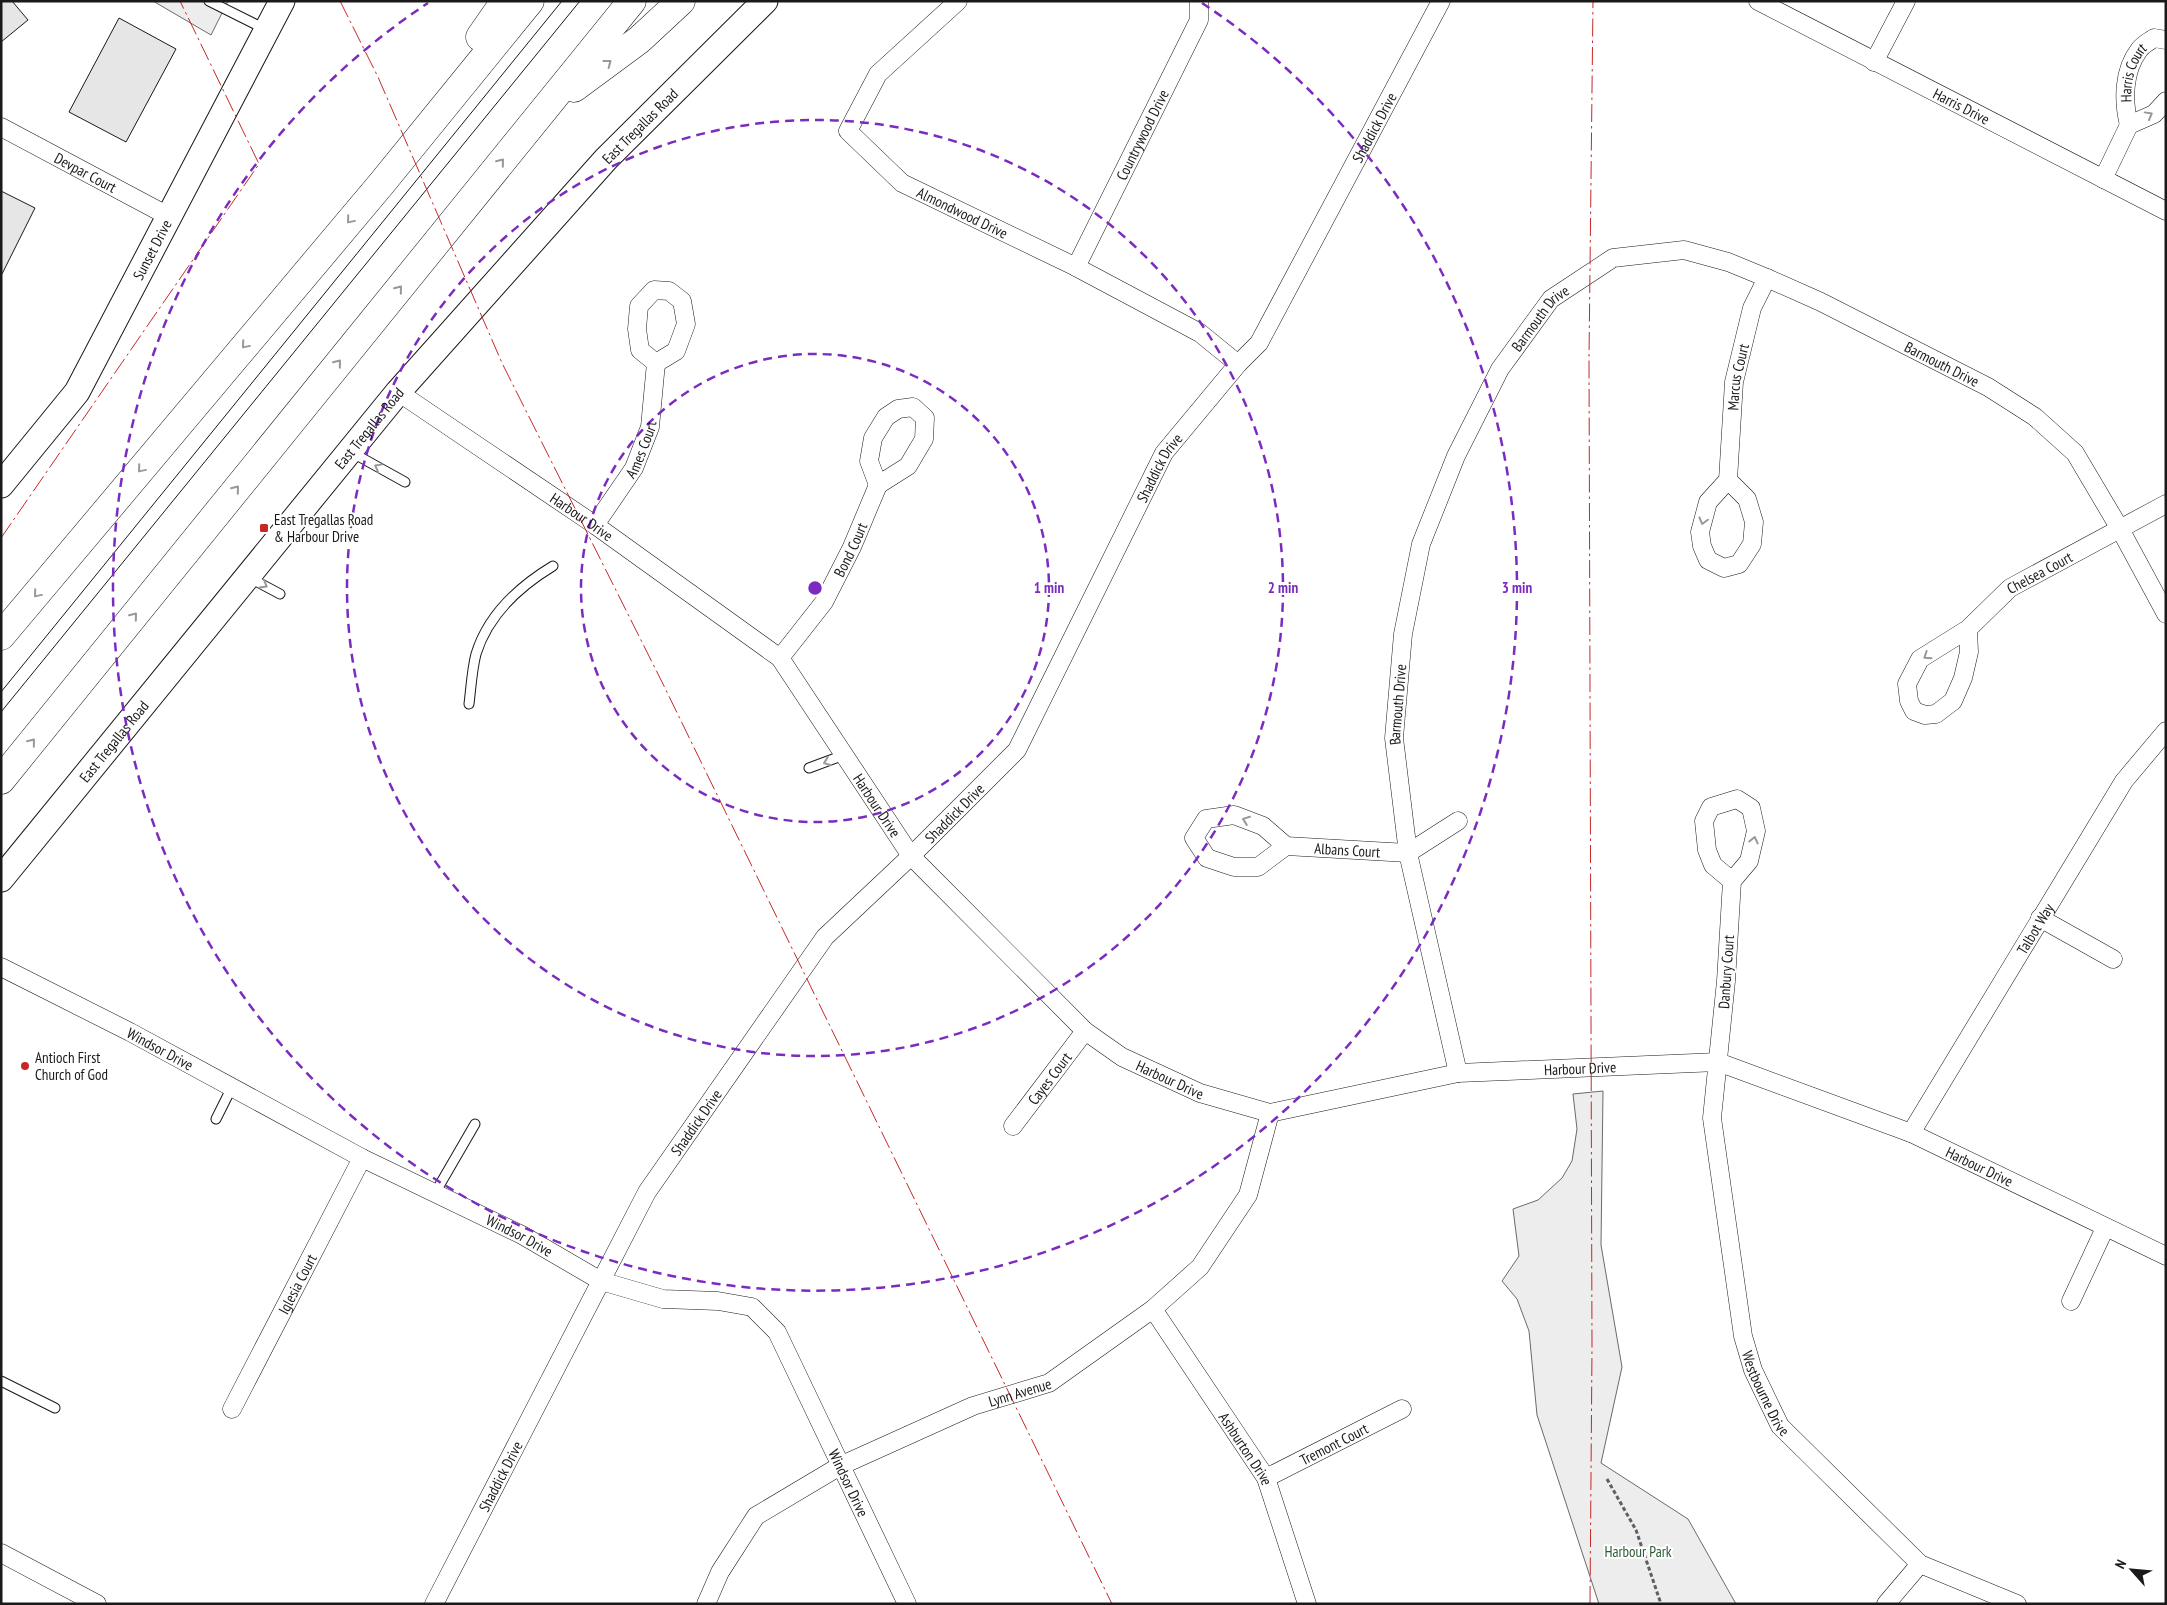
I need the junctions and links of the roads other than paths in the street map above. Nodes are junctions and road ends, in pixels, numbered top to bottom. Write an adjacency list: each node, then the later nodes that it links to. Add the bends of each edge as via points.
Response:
1 (209, 1): 13 (lane)
2 (282, 1): 13 (street, Sunset Drive)
3 (505, 1): 21 (highway)
4 (530, 1): 21 (highway)
5 (632, 1): 17 (highway)
6 (681, 1): 17 (highway, one-way to 6, via 639,40)
7 (765, 1): 28 (street, East Tregallas Road, via 606,159)
8 (958, 1): 24 (street, Almondwood Drive, via 878,74 848,131 902,183)
9 (1199, 1): 24 (street, Countrywood Drive, via 1199,20)
10 (1441, 1): 27 (street, Shaddick Drive, via 1278,310 1259,343)
11 (1758, 1): 15 (street, Harris Drive)
12 (1906, 1): 15 (street)
13 (267, 30): 23 (street, Sunset Drive)
14 (2166, 40): 18 (street, Harris Court, via 2154,38 2139,49 2126,80)
15 (1874, 62): 20 (street, Harris Drive)
16 (2166, 101): 18 (street, Harris Court, one-way to 16, via 2154,114)
17 (541, 113): 48 (highway, one-way to 17)
18 (2129, 125): 20 (street, Harris Court)
19 (1, 127): 23 (street, Devpar Court)
20 (2103, 179): 22 (street, Harris Drive)
21 (382, 183): 42 (highway, one-way to 42)
22 (2166, 211)
23 (170, 217): 32 (street, Sunset Drive, via 77,392)
24 (1076, 267): 27 (street, Almondwood Drive, via 1200,332)
25 (1767, 278): 30 (street, Marcus Court, via 1752,308 1734,382); 36 (street, Barmouth Drive, via 1988,387 2035,417 2075,453); 51 (street, Barmouth Drive, via 1728,262 1684,250 1614,258 1551,299 1500,369 1456,456 1421,544 1402,634 1394,738)
26 (656, 363): 35 (street, Ames Court, via 650,427 634,468)
27 (1238, 364): 52 (street, Shaddick Drive, via 1164,453 1017,750)
28 (398, 392): 29 (street, East Tregallas Road); 35 (street, Harbour Drive)
29 (350, 451): 31 (lane, one-way to 29); 38 (street, East Tregallas Road)
30 (1728, 480)
31 (405, 482)
32 (1, 485)
33 (878, 485): 43 (street, Bond Court, via 824,602)
34 (2166, 504): 36 (street, Chelsea Court)
35 (595, 525): 43 (street, Harbour Drive)
36 (2120, 529): 40 (street, Barmouth Drive); 41 (street, Chelsea Court, via 2010,588)
37 (553, 566): 44 (lane, via 530,580 489,624 476,654)
38 (248, 576): 39 (lane, one-way to 39); 53 (street, East Tregallas Road)
39 (280, 594)
40 (2166, 614)
41 (1968, 629): 41 (street, Chelsea Court, one-way to 41, via 1920,659 1907,684 1908,702 1914,711 1936,714 1953,701 1969,652)
42 (1, 636)
43 (780, 658): 46 (street, Harbour Drive)
44 (469, 704)
45 (2166, 731): 55 (street, Talbot Way, via 2124,781)
46 (844, 755): 47 (lane, one-way to 47); 52 (street, Harbour Drive)
47 (809, 768)
48 (1, 780)
49 (1458, 820): 51 (street)
50 (1286, 846): 50 (street, one-way to 50, via 1263,826 1234,815 1206,819 1194,838 1207,858 1234,867 1258,867); 51 (street, Albans Court)
51 (1408, 853): 60 (street, Barmouth Drive)
52 (911, 856): 58 (street, Harbour Drive); 71 (street, Shaddick Drive, via 824,937 647,1192)
53 (1, 879)
54 (1732, 881): 59 (street, Danbury Court)
55 (2040, 918): 56 (street); 66 (street, Talbot Way)
56 (2113, 959)
57 (1, 967): 61 (street, Windsor Drive)
58 (1085, 1031): 62 (street, Harbour Drive, via 1122,1058 1200,1093); 65 (street, Cayes Court)
59 (1718, 1062): 60 (street, Harbour Drive); 66 (street, Harbour Drive); 81 (street, Westbourne Drive, via 1712,1118 1743,1336 1753,1370 1780,1426)
60 (1458, 1073): 62 (street, Harbour Drive)
61 (232, 1087): 63 (lane); 67 (street, Windsor Drive)
62 (1270, 1113): 73 (street, Lynn Avenue, via 1248,1195 1200,1267)
63 (216, 1119)
64 (475, 1124): 68 (lane)
65 (1013, 1126)
66 (1911, 1133): 69 (street, Harbour Drive)
67 (362, 1158): 68 (street, Windsor Drive); 76 (street, Iglesia Court)
68 (435, 1193): 71 (street, Windsor Drive, via 522,1235)
69 (2105, 1228): 70 (street, Harbour Drive); 72 (street)
70 (2166, 1256)
71 (601, 1281): 78 (street, Windsor Drive, via 663,1299 718,1300 752,1307 777,1332); 83 (street, Shaddick Drive)
72 (2071, 1301)
73 (1153, 1309): 78 (street, Lynn Avenue, via 1050,1383 973,1406); 79 (street, Ashburton Drive)
74 (1, 1381): 75 (lane)
75 (55, 1408)
76 (232, 1408)
77 (1402, 1409): 79 (street, Tremont Court)
78 (840, 1466): 84 (street, Lynn Avenue, via 756,1516 720,1572); 85 (street, Windsor Drive)
79 (1266, 1478): 86 (street, Ashburton Drive)
80 (1, 1553): 82 (street)
81 (1920, 1564): 87 (street); 88 (street, Westbourne Drive)
82 (97, 1604)
83 (434, 1604)
84 (706, 1604)
85 (907, 1604)
86 (1307, 1604)
87 (1886, 1604)
88 (2017, 1604)

